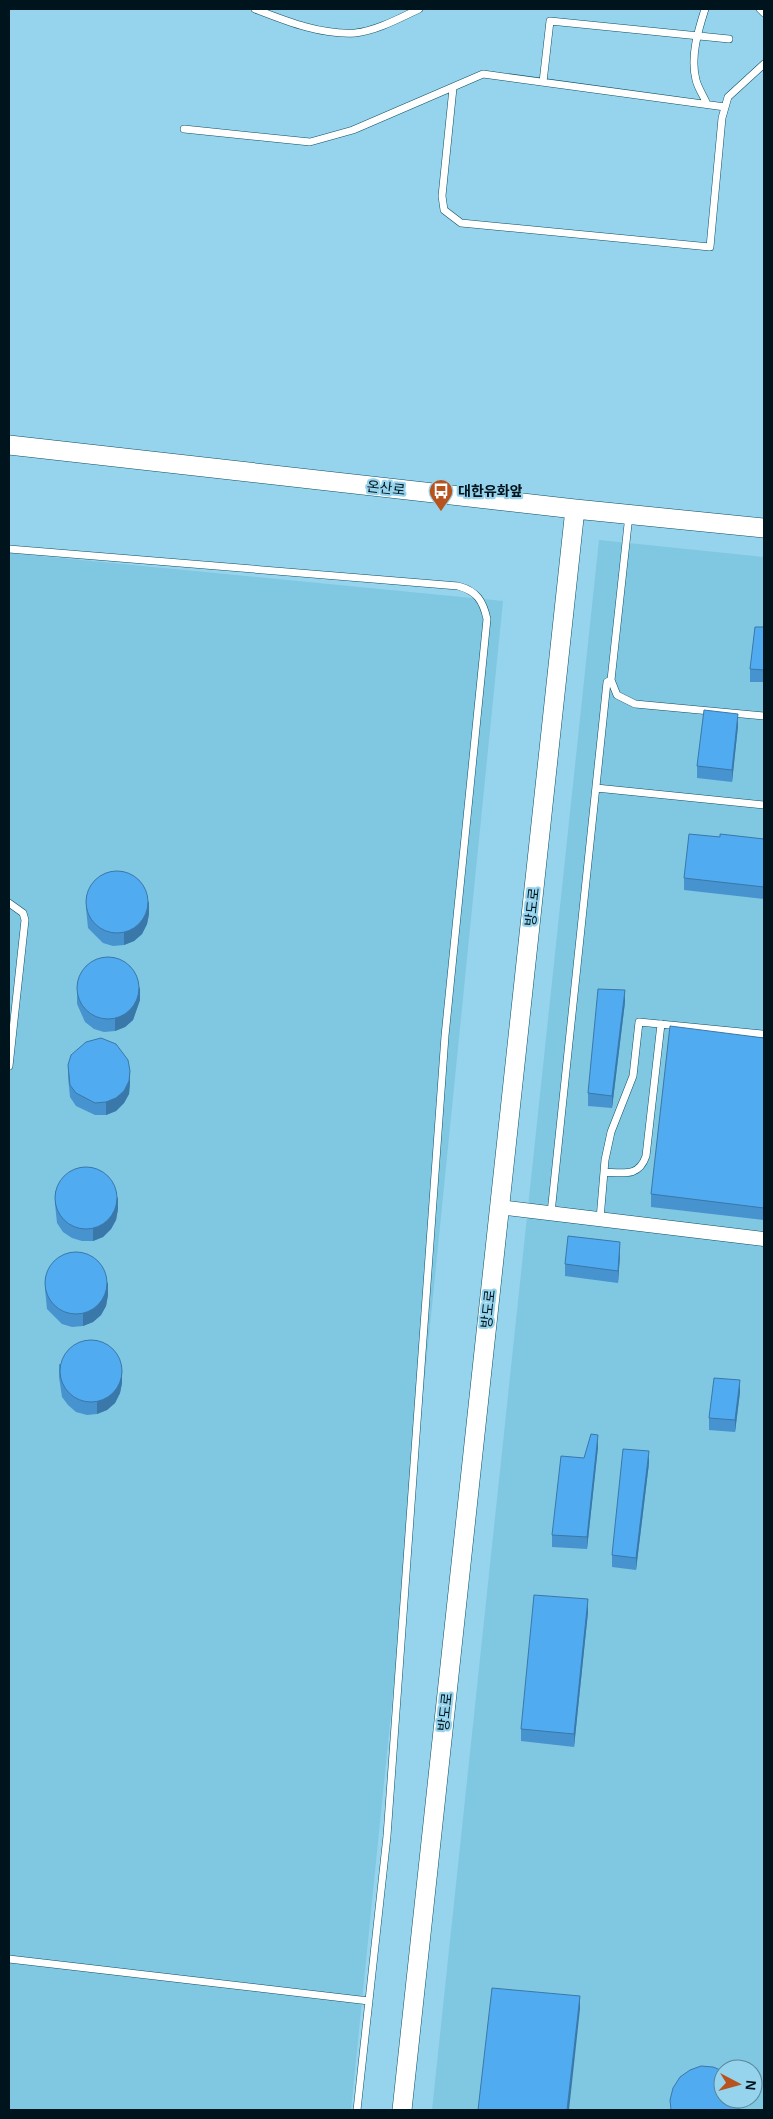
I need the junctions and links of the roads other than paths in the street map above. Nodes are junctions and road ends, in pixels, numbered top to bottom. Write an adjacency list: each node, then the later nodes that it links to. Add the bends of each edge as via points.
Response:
1 (255, 9): 2 (lane, via 321,32 356,33)
2 (419, 9)
3 (705, 9): 6 (lane)
4 (760, 9): 5 (lane)
5 (764, 13)
6 (697, 36): 7 (lane); 9 (lane, via 550,21); 11 (lane, via 696,80)
7 (729, 39)
8 (764, 64): 12 (lane, via 728,97)
9 (543, 82): 10 (lane, via 483,74); 11 (lane)
10 (452, 88): 12 (lane, via 442,196 444,210 461,223 710,247); 13 (lane, via 353,130 310,142)
11 (706, 102): 12 (lane)
12 (725, 107)
13 (184, 128)
14 (9, 445): 15 (street, 온산로)
15 (575, 509): 16 (street, 온산로); 28 (street, 방도로)
16 (629, 514): 17 (street, 온산로); 19 (lane)
17 (764, 528)
18 (9, 549): 33 (lane, via 458,586 478,595 484,606 487,619 444,1036 387,1836)
19 (611, 680): 20 (lane, via 617,694 635,704); 21 (lane, via 607,682)
20 (764, 716)
21 (596, 788): 22 (lane); 29 (lane)
22 (764, 805)
23 (9, 903): 26 (lane, via 23,913 25,920)
24 (661, 1024): 25 (lane); 27 (lane, via 639,1022 633,1076 611,1132); 27 (lane, via 643,1166 626,1173)
25 (762, 1034)
26 (9, 1066)
27 (604, 1172): 30 (lane)
28 (500, 1207): 29 (street); 35 (street, 방도로)
29 (551, 1214): 30 (street)
30 (600, 1219): 31 (street)
31 (764, 1240)
32 (9, 1959): 33 (lane)
33 (369, 2002): 34 (lane)
34 (357, 2110)
35 (402, 2110)

